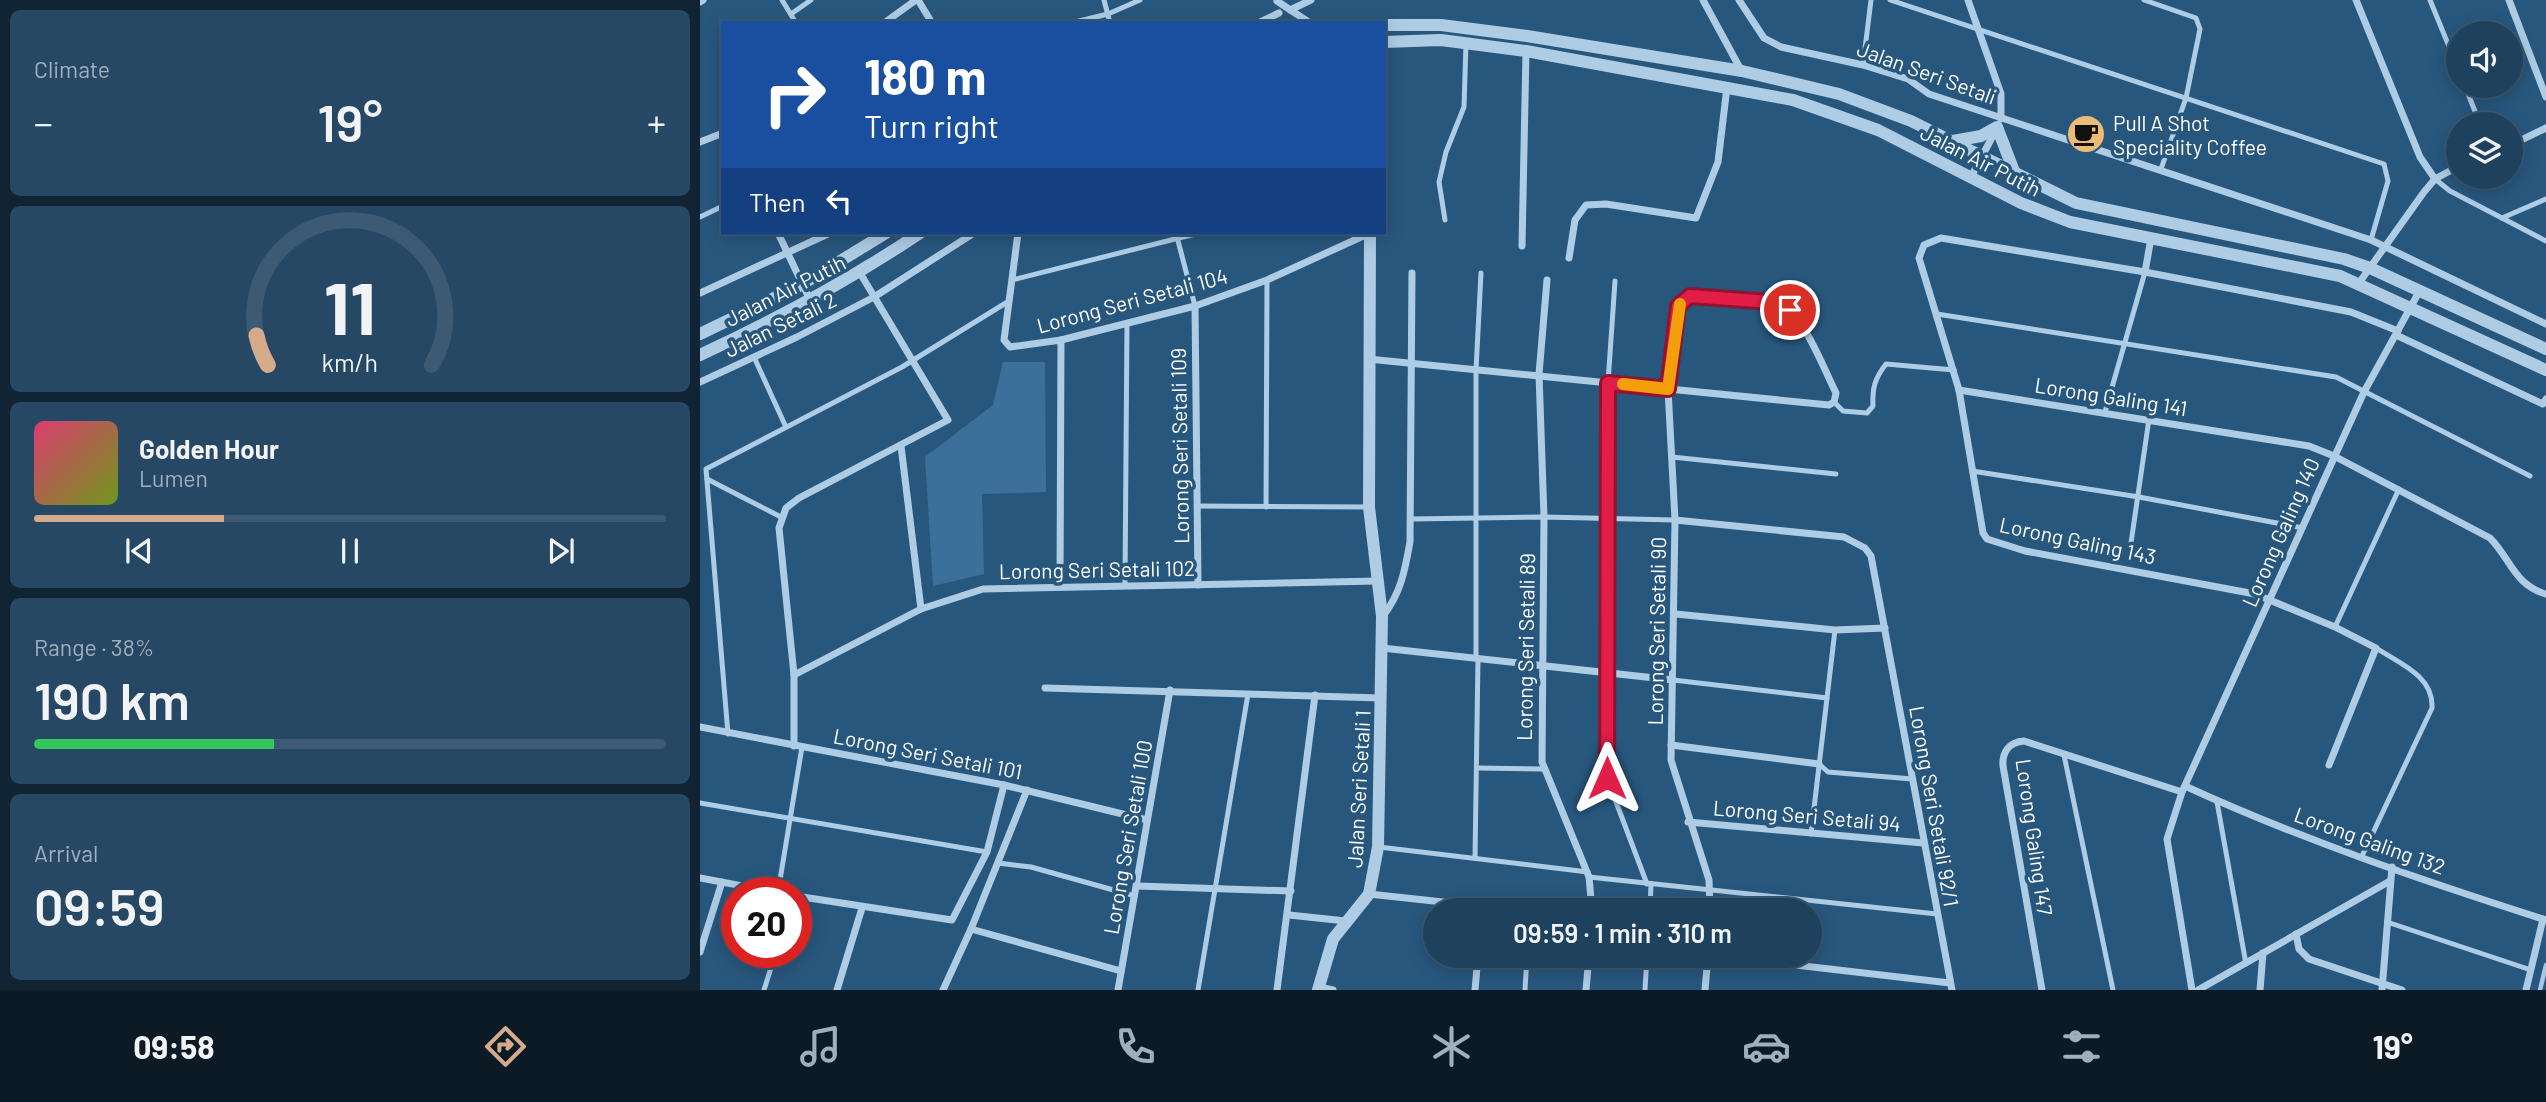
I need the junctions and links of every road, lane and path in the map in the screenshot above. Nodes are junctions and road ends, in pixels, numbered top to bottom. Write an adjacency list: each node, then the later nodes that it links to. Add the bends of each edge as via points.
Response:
1 (782, 0): 19 (lane)
2 (811, 0): 19 (lane)
3 (917, 0): 22 (street); 23 (street)
4 (1104, 0): 20 (lane)
5 (1140, 0): 20 (lane)
6 (1311, 0): 17 (street)
7 (1703, 0): 36 (street)
8 (1739, 0): 35 (street, Jalan Seri Setali, via 1764,38 1781,47)
9 (1871, 0): 35 (lane)
10 (1890, 0): 30 (lane)
11 (1968, 0): 30 (street)
12 (2144, 0): 39 (lane, via 2196,18 2200,29)
13 (2356, 0): 51 (street, via 2420,157)
14 (2430, 0): 31 (lane)
15 (2510, 0): 38 (street)
16 (1277, 1): 17 (street); 18 (street)
17 (1290, 10): 28 (street)
18 (1279, 13): 26 (street); 27 (street)
19 (790, 14): 21 (lane)
20 (1108, 14): 24 (lane); 25 (lane)
21 (795, 21)
22 (887, 21)
23 (931, 21)
24 (1079, 21)
25 (1110, 21)
26 (1262, 21)
27 (1281, 21)
28 (1307, 21)
29 (1386, 25): 36 (street, Jalan Air Putih, via 1466,27)
30 (1980, 30): 39 (lane); 40 (street, via 2001,94)
31 (2446, 39)
32 (1390, 41): 33 (street, Jalan Air Putih)
33 (1466, 43): 34 (street, Jalan Air Putih); 56 (lane, via 1464,107 1439,182)
34 (1526, 51): 37 (street, Jalan Air Putih); 69 (street)
35 (1863, 65): 40 (street, Jalan Seri Setali, via 1908,79 1930,94)
36 (1742, 71): 44 (street, Jalan Air Putih, via 1851,98)
37 (1727, 86): 50 (street, Jalan Air Putih, via 1841,115); 72 (street, via 1718,162 1696,218 1627,206 1586,205 1575,220)
38 (2546, 97)
39 (2186, 98): 47 (lane); 67 (lane, via 2384,164 2388,181)
40 (2000, 122): 44 (street, via 1981,136); 46 (street); 47 (street, Jalan Seri Setali); 49 (street, via 2002,147)
41 (2546, 128): 43 (street)
42 (721, 134): 45 (street)
43 (2523, 139)
44 (1950, 141): 46 (street, Jalan Air Putih)
45 (700, 142)
46 (1982, 157): 49 (street, Jalan Air Putih); 50 (street)
47 (2161, 169): 67 (street, Jalan Seri Setali)
48 (2446, 173): 51 (street)
49 (2015, 174): 73 (street, Jalan Air Putih, via 2096,209 2326,254)
50 (1970, 177): 66 (street, Jalan Air Putih, via 2070,222)
51 (2435, 179): 55 (lane); 70 (street)
52 (2546, 199): 55 (lane)
53 (721, 207): 54 (lane)
54 (700, 216)
55 (2502, 218): 68 (lane)
56 (1445, 220)
57 (779, 235): 71 (street)
58 (826, 235): 71 (street)
59 (883, 235): 83 (street, Jalan Air Putih)
60 (917, 235): 75 (street, Jalan Air Putih)
61 (971, 235): 86 (street, Jalan Setali 2)
62 (1018, 235): 78 (street, Lorong Seri Setali 104)
63 (1366, 235): 79 (street, Lorong Seri Setali 104)
64 (1370, 235): 101 (street, Jalan Seri Setali 1)
65 (1177, 236): 78 (lane); 89 (lane)
66 (2151, 238): 74 (street); 82 (street, Jalan Air Putih, via 2324,271)
67 (2371, 240): 70 (street, Jalan Seri Setali)
68 (2546, 241)
69 (1522, 246)
70 (2385, 246): 73 (street); 93 (street, Jalan Seri Setali)
71 (787, 253): 83 (street); 84 (street)
72 (1569, 258)
73 (2370, 268): 82 (street); 85 (street, Jalan Air Putih)
74 (2145, 272): 91 (street, via 1941,238 1924,245 1919,258); 94 (street, via 2351,312); 97 (lane)
75 (860, 273): 86 (street); 87 (street, Jalan Air Putih)
76 (1412, 273): 103 (street)
77 (1481, 274): 104 (lane)
78 (1012, 280): 88 (street, Lorong Seri Setali 104)
79 (1267, 280): 89 (street, Lorong Seri Setali 104); 129 (lane)
80 (1547, 280): 107 (street, Lorong Seri Setali 89)
81 (1615, 281): 109 (lane)
82 (2359, 283): 90 (street, Jalan Air Putih)
83 (802, 285): 87 (street); 95 (street, Jalan Air Putih)
84 (700, 292)
85 (2419, 292): 90 (street, Lorong Galing 140); 98 (street, Jalan Air Putih)
86 (874, 297): 100 (street, Jalan Setali 2); 102 (street)
87 (811, 300): 99 (street, Jalan Air Putih)
88 (1010, 301): 96 (street, Lorong Seri Setali 104, via 1006,346); 102 (lane)
89 (1195, 306): 92 (street, Lorong Seri Setali 104); 128 (street, Lorong Seri Setali 109)
90 (2411, 308): 94 (street, Lorong Galing 140); 106 (street, Jalan Air Putih)
91 (1937, 314): 97 (lane); 105 (street)
92 (1127, 323): 96 (street, Lorong Seri Setali 104); 140 (lane)
93 (2546, 324)
94 (2397, 333): 112 (street, Lorong Galing 140); 114 (street)
95 (700, 334)
96 (1061, 340): 141 (street)
97 (2125, 341): 112 (lane, via 2336,377); 115 (lane)
98 (2546, 349)
99 (700, 355)
100 (754, 357): 108 (street, Jalan Setali 2); 117 (lane)
101 (1368, 359): 103 (street); 130 (street, Jalan Seri Setali 1)
102 (912, 361): 117 (lane); 118 (street, via 948,420)
103 (1412, 362): 104 (street); 134 (street)
104 (1476, 370): 107 (street); 135 (lane)
105 (1954, 370): 111 (street); 113 (lane, via 1886,364 1872,388 1873,406 1867,413 1843,411)
106 (2546, 370)
107 (1539, 374): 109 (street); 132 (street, Lorong Seri Setali 89)
108 (700, 382)
109 (1608, 383): 110 (street); 133 (lane)
110 (1668, 389): 113 (street, via 1824,405); 113 (street, Lorong Seri Setali 90, via 1678,306 1699,295 1786,307 1797,318 1836,393); 120 (street, Lorong Seri Setali 90)
111 (1959, 390): 115 (street, Lorong Galing 141); 122 (street, Lorong Galing 143)
112 (2364, 392): 119 (street, Lorong Galing 140); 124 (lane)
113 (1834, 402)
114 (2545, 403)
115 (2105, 412): 116 (street, Lorong Galing 141)
116 (2149, 419): 119 (street, Lorong Galing 141, via 2293,442); 127 (lane)
117 (785, 425): 121 (lane)
118 (901, 446): 131 (street, via 799,498); 145 (street)
119 (2334, 456): 126 (street, Lorong Galing 141); 137 (street, Lorong Galing 140)
120 (1671, 457): 123 (lane); 136 (street, Lorong Seri Setali 90)
121 (703, 470): 125 (lane)
122 (1972, 471): 127 (lane); 144 (street, Lorong Galing 143, via 1983,533 1993,542)
123 (1836, 474)
124 (2530, 476)
125 (708, 479): 131 (lane); 165 (lane)
126 (2399, 489): 143 (street, Lorong Galing 141, via 2490,538 2522,583); 148 (lane)
127 (2139, 497): 137 (lane); 138 (lane)
128 (1197, 506): 129 (lane); 142 (street, Lorong Seri Setali 109)
129 (1266, 507): 130 (lane)
130 (1369, 507): 139 (street, Jalan Seri Setali 1)
131 (781, 517): 156 (street)
132 (1544, 517): 133 (lane); 135 (lane); 154 (street, Lorong Seri Setali 89)
133 (1609, 518): 136 (lane); 155 (lane)
134 (1412, 519): 135 (lane); 147 (street, via 1402,583)
135 (1477, 519): 153 (lane)
136 (1675, 520): 146 (street, Lorong Seri Setali 90); 149 (street, Lorong Seri Setali 92/1, via 1857,542 1866,548 1875,566)
137 (2303, 528): 144 (street, Lorong Galing 140)
138 (2131, 543)
139 (1378, 581): 142 (street, Lorong Seri Setali 102); 147 (street, Jalan Seri Setali 1)
140 (1125, 584): 141 (street, Lorong Seri Setali 102); 142 (street, Lorong Seri Setali 102)
141 (1060, 585): 145 (street, Lorong Seri Setali 102, via 983,589)
142 (1198, 585)
143 (2546, 594)
144 (2270, 598): 148 (street, Lorong Galing 143); 175 (street, Lorong Galing 140)
145 (921, 609): 156 (street, Lorong Seri Setali 102)
146 (1676, 614): 150 (street); 157 (street, Lorong Seri Setali 90)
147 (1382, 617): 151 (street, Jalan Seri Setali 1)
148 (2335, 627): 152 (street, Lorong Galing 143)
149 (1885, 628): 150 (street); 173 (street, Lorong Seri Setali 92/1)
150 (1835, 630): 163 (lane)
151 (1382, 648): 153 (street); 162 (street, Jalan Seri Setali 1)
152 (2375, 648): 170 (street); 186 (lane, via 2424,679 2433,697 2432,708)
153 (1477, 658): 154 (street); 171 (lane)
154 (1542, 664): 155 (street); 172 (street, Lorong Seri Setali 89)
155 (1607, 672): 157 (street); 195 (lane, via 1607,778)
156 (794, 675): 167 (street)
157 (1672, 680): 163 (lane); 166 (street, Lorong Seri Setali 90)
158 (1045, 688): 159 (street)
159 (1170, 690): 160 (street); 180 (street, Lorong Seri Setali 100)
160 (1248, 694): 161 (street); 198 (lane)
161 (1315, 695): 162 (street); 199 (street)
162 (1381, 698): 184 (street, Jalan Seri Setali 1)
163 (1827, 698): 169 (lane)
164 (700, 727): 165 (street, Lorong Seri Setali 101)
165 (728, 734): 167 (street, Lorong Seri Setali 101)
166 (1671, 745): 169 (street); 181 (street, Lorong Seri Setali 90, via 1672,769)
167 (798, 746): 174 (street, Lorong Seri Setali 101); 179 (lane)
168 (2064, 755): 175 (street, Lorong Galing 147); 244 (street, Lorong Galing 147, via 2016,741 2003,756); 245 (lane)
169 (1819, 764): 173 (lane, via 1828,772); 182 (lane)
170 (2329, 765)
171 (1476, 768): 172 (lane); 187 (lane)
172 (1543, 769): 190 (street, Lorong Seri Setali 89)
173 (1912, 779): 183 (street, Lorong Seri Setali 92/1)
174 (1004, 785): 176 (street, Lorong Seri Setali 101); 185 (street)
175 (2183, 789): 177 (street, Lorong Galing 132); 231 (street, Lorong Galing 140, via 2167,839)
176 (1027, 790): 180 (street, Lorong Seri Setali 101); 188 (street)
177 (2217, 802): 186 (street, Lorong Galing 132); 218 (lane)
178 (700, 803): 179 (lane)
179 (790, 819): 185 (lane); 191 (lane)
180 (1147, 820): 197 (street, Lorong Seri Setali 100)
181 (1688, 822): 182 (street, Lorong Seri Setali 94); 200 (street, Lorong Seri Setali 90)
182 (1811, 834): 183 (street, Lorong Seri Setali 94)
183 (1923, 843): 209 (street, Lorong Seri Setali 92/1)
184 (1378, 847): 187 (lane); 201 (street, Jalan Seri Setali 1)
185 (986, 852): 208 (street, via 952,920)
186 (2362, 856): 189 (street, Lorong Galing 132)
187 (1475, 858): 190 (lane)
188 (998, 863): 202 (lane, via 1031,867); 214 (street)
189 (2392, 867): 193 (street); 211 (street, Lorong Galing 132)
190 (1588, 874): 195 (lane); 203 (street, Lorong Seri Setali 89)
191 (780, 877)
192 (700, 878): 194 (street)
193 (2390, 881): 213 (street); 215 (street)
194 (721, 882)
195 (1649, 884): 200 (lane); 204 (lane)
196 (721, 885): 216 (street)
197 (1137, 886): 198 (street); 202 (street, Lorong Seri Setali 100)
198 (1214, 890): 199 (street); 236 (lane)
199 (1291, 891): 210 (street)
200 (1711, 892): 205 (street, Lorong Seri Setali 90); 209 (lane)
201 (1368, 894): 207 (street); 212 (street, Jalan Seri Setali 1)
202 (1135, 897): 227 (street, Lorong Seri Setali 100)
203 (1591, 898)
204 (1650, 898)
205 (1711, 898)
206 (812, 899): 208 (street)
207 (1423, 901)
208 (862, 908): 233 (street)
209 (1937, 914): 228 (street, Lorong Seri Setali 92/1)
210 (1289, 915): 212 (street); 237 (street)
211 (2545, 919): 226 (street)
212 (1346, 921): 230 (street, Jalan Seri Setali 1, via 1327,952)
213 (2387, 922): 226 (lane); 229 (street)
214 (971, 929): 227 (street); 234 (street)
215 (2296, 934): 217 (street); 229 (street, via 2299,949 2309,960)
216 (700, 952)
217 (2263, 953): 218 (street); 246 (street)
218 (2246, 964): 231 (street)
219 (771, 968): 232 (lane)
220 (1477, 968): 239 (street)
221 (1526, 968): 240 (lane)
222 (1588, 968): 241 (street)
223 (1646, 968): 242 (lane)
224 (1706, 968): 243 (street)
225 (1811, 968): 228 (street)
226 (2531, 970): 248 (street)
227 (1121, 971): 235 (street, Lorong Seri Setali 100)
228 (1951, 986)
229 (2382, 987): 247 (street)
230 (1318, 988): 238 (street)
231 (2199, 989)
232 (764, 990)
233 (837, 990)
234 (943, 990)
235 (1118, 990)
236 (1198, 990)
237 (1277, 990)
238 (1333, 990)
239 (1475, 990)
240 (1525, 990)
241 (1586, 990)
242 (1645, 990)
243 (1705, 990)
244 (2042, 990)
245 (2113, 990)
246 (2260, 990)
247 (2402, 990)
248 (2526, 990)

